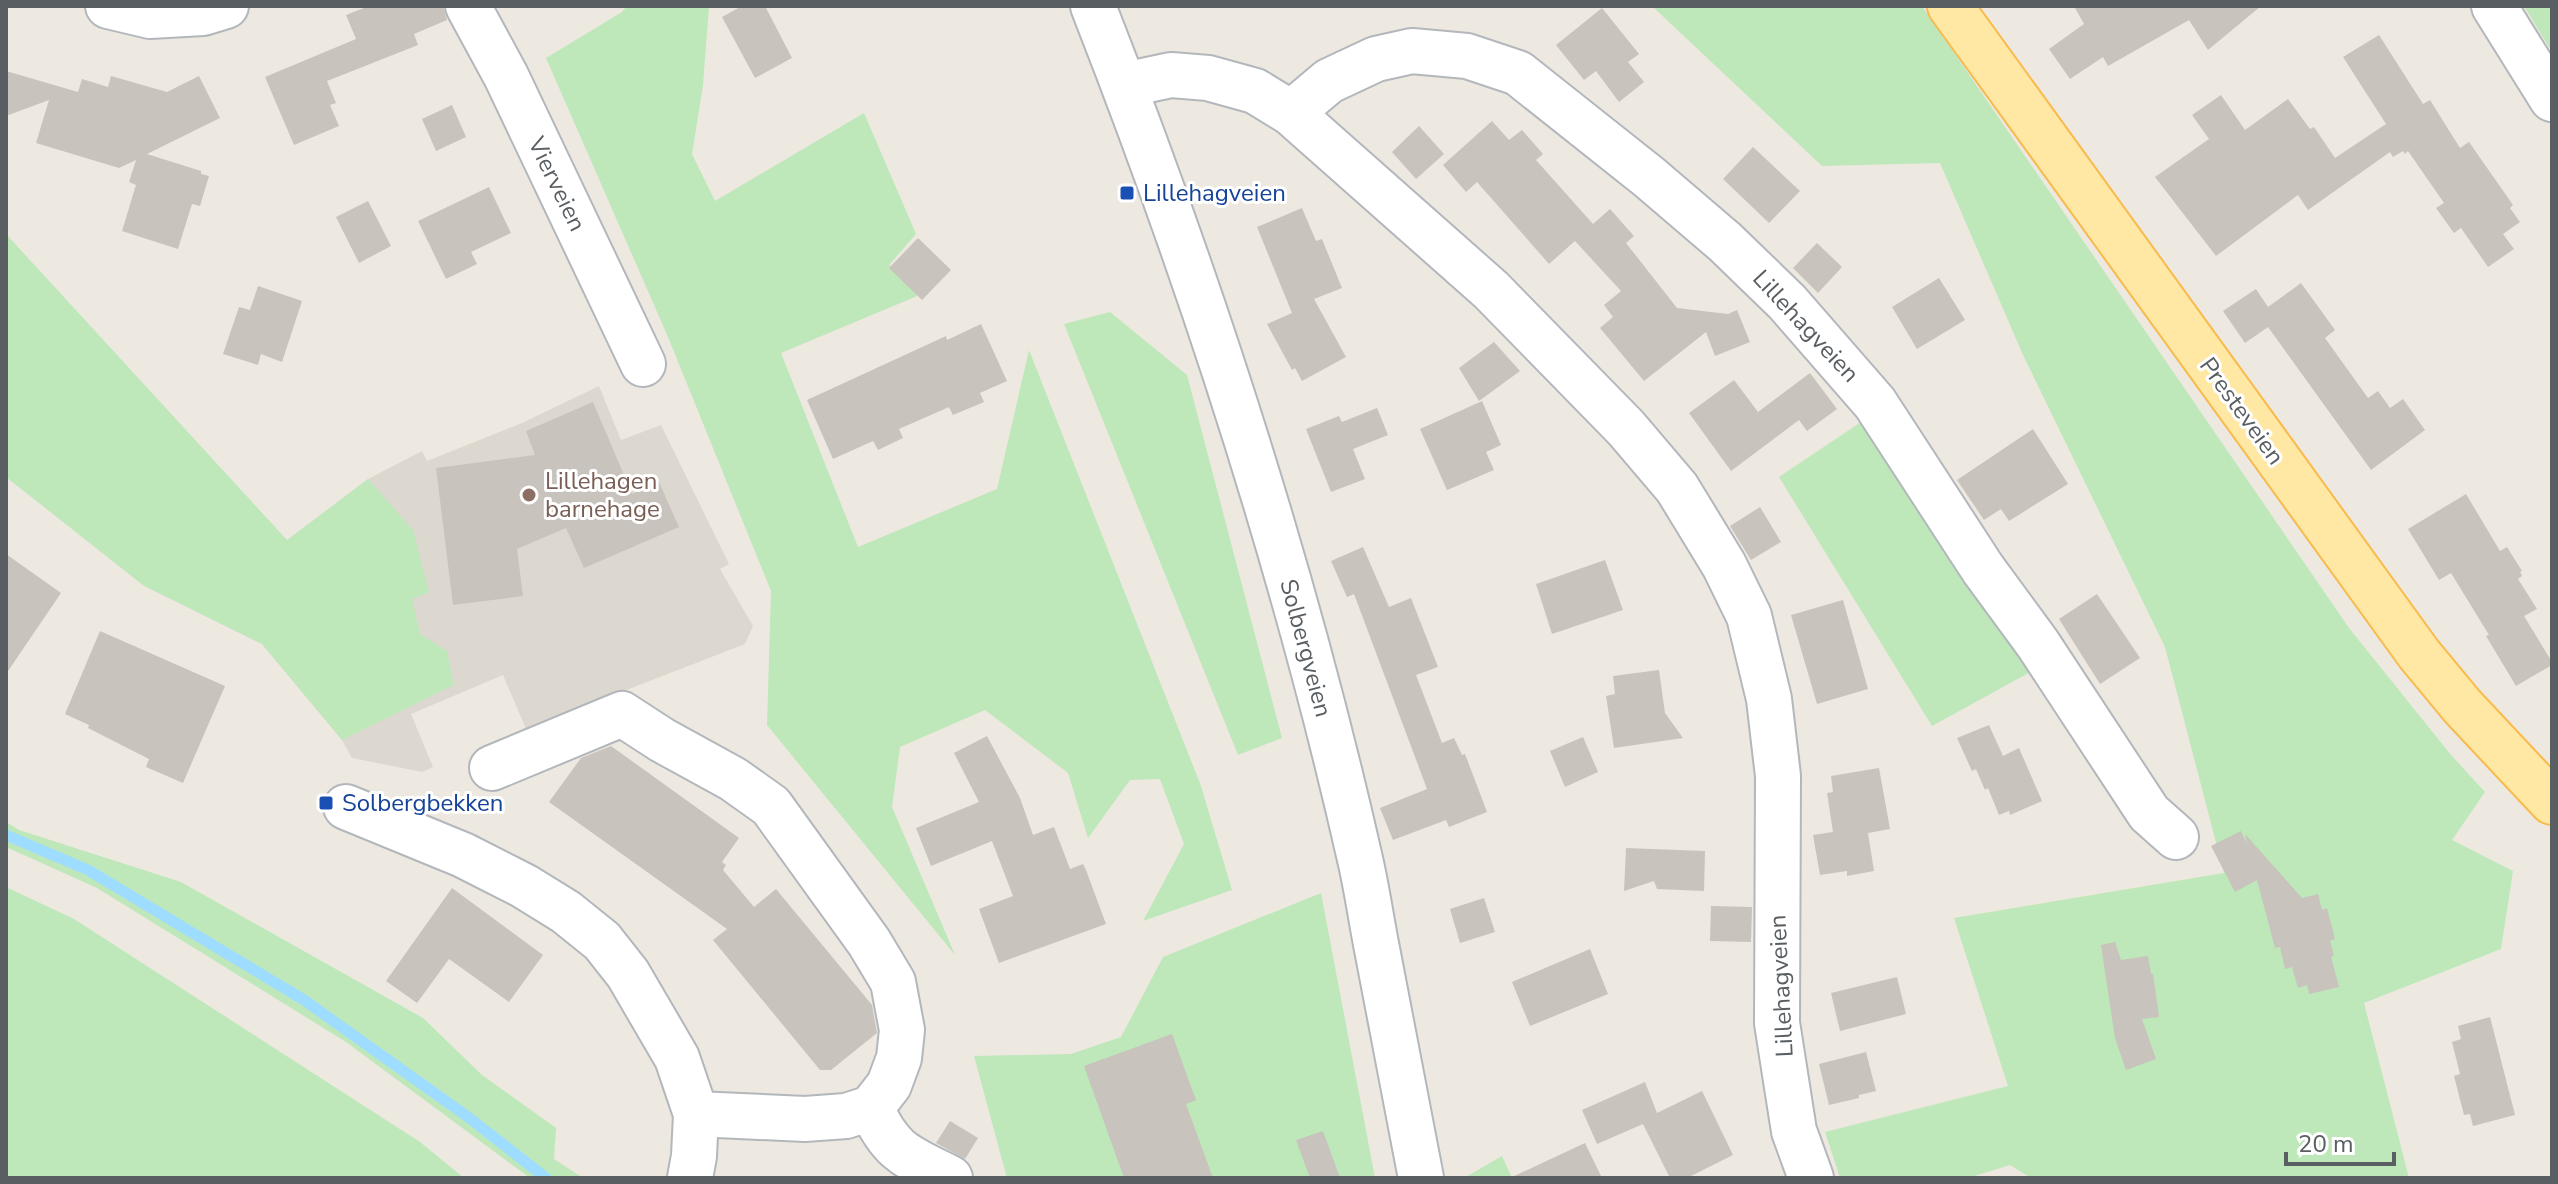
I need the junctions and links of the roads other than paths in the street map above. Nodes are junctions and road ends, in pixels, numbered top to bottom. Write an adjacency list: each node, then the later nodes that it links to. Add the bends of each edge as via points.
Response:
1 (108, 6): 2 (street, via 150,16)
2 (226, 6)
3 (468, 6): 10 (street, Vierveien)
4 (1093, 6): 7 (street)
5 (1950, 6): 12 (main road, Presteveien, via 2419,654)
6 (2494, 6): 8 (street)
7 (1124, 85): 9 (street, Lillehagveien, via 1171,75 1208,78 1255,91); 19 (street, Solbergveien, via 1231,386 1311,663 1360,861)
8 (2552, 99)
9 (1291, 113): 14 (street, Lillehagveien, via 1329,81 1376,59 1412,51 1467,56 1518,73 1625,157 1787,302 1875,403 2149,813); 20 (street, Lillehagveien, via 1491,290 1626,428 1677,488 1749,616 1769,699 1778,776 1777,1023 1794,1131)
10 (643, 364)
11 (492, 768): 15 (street, via 622,714 771,806 893,982 902,1030 899,1058 889,1085)
12 (2552, 802)
13 (346, 807): 16 (street, via 524,886 602,941 628,974 677,1058)
14 (2176, 837)
15 (871, 1108): 16 (street, via 805,1119); 18 (street, via 881,1132 899,1152)
16 (696, 1114): 17 (street)
17 (690, 1178)
18 (950, 1178)
19 (1421, 1178)
20 (1811, 1178)

